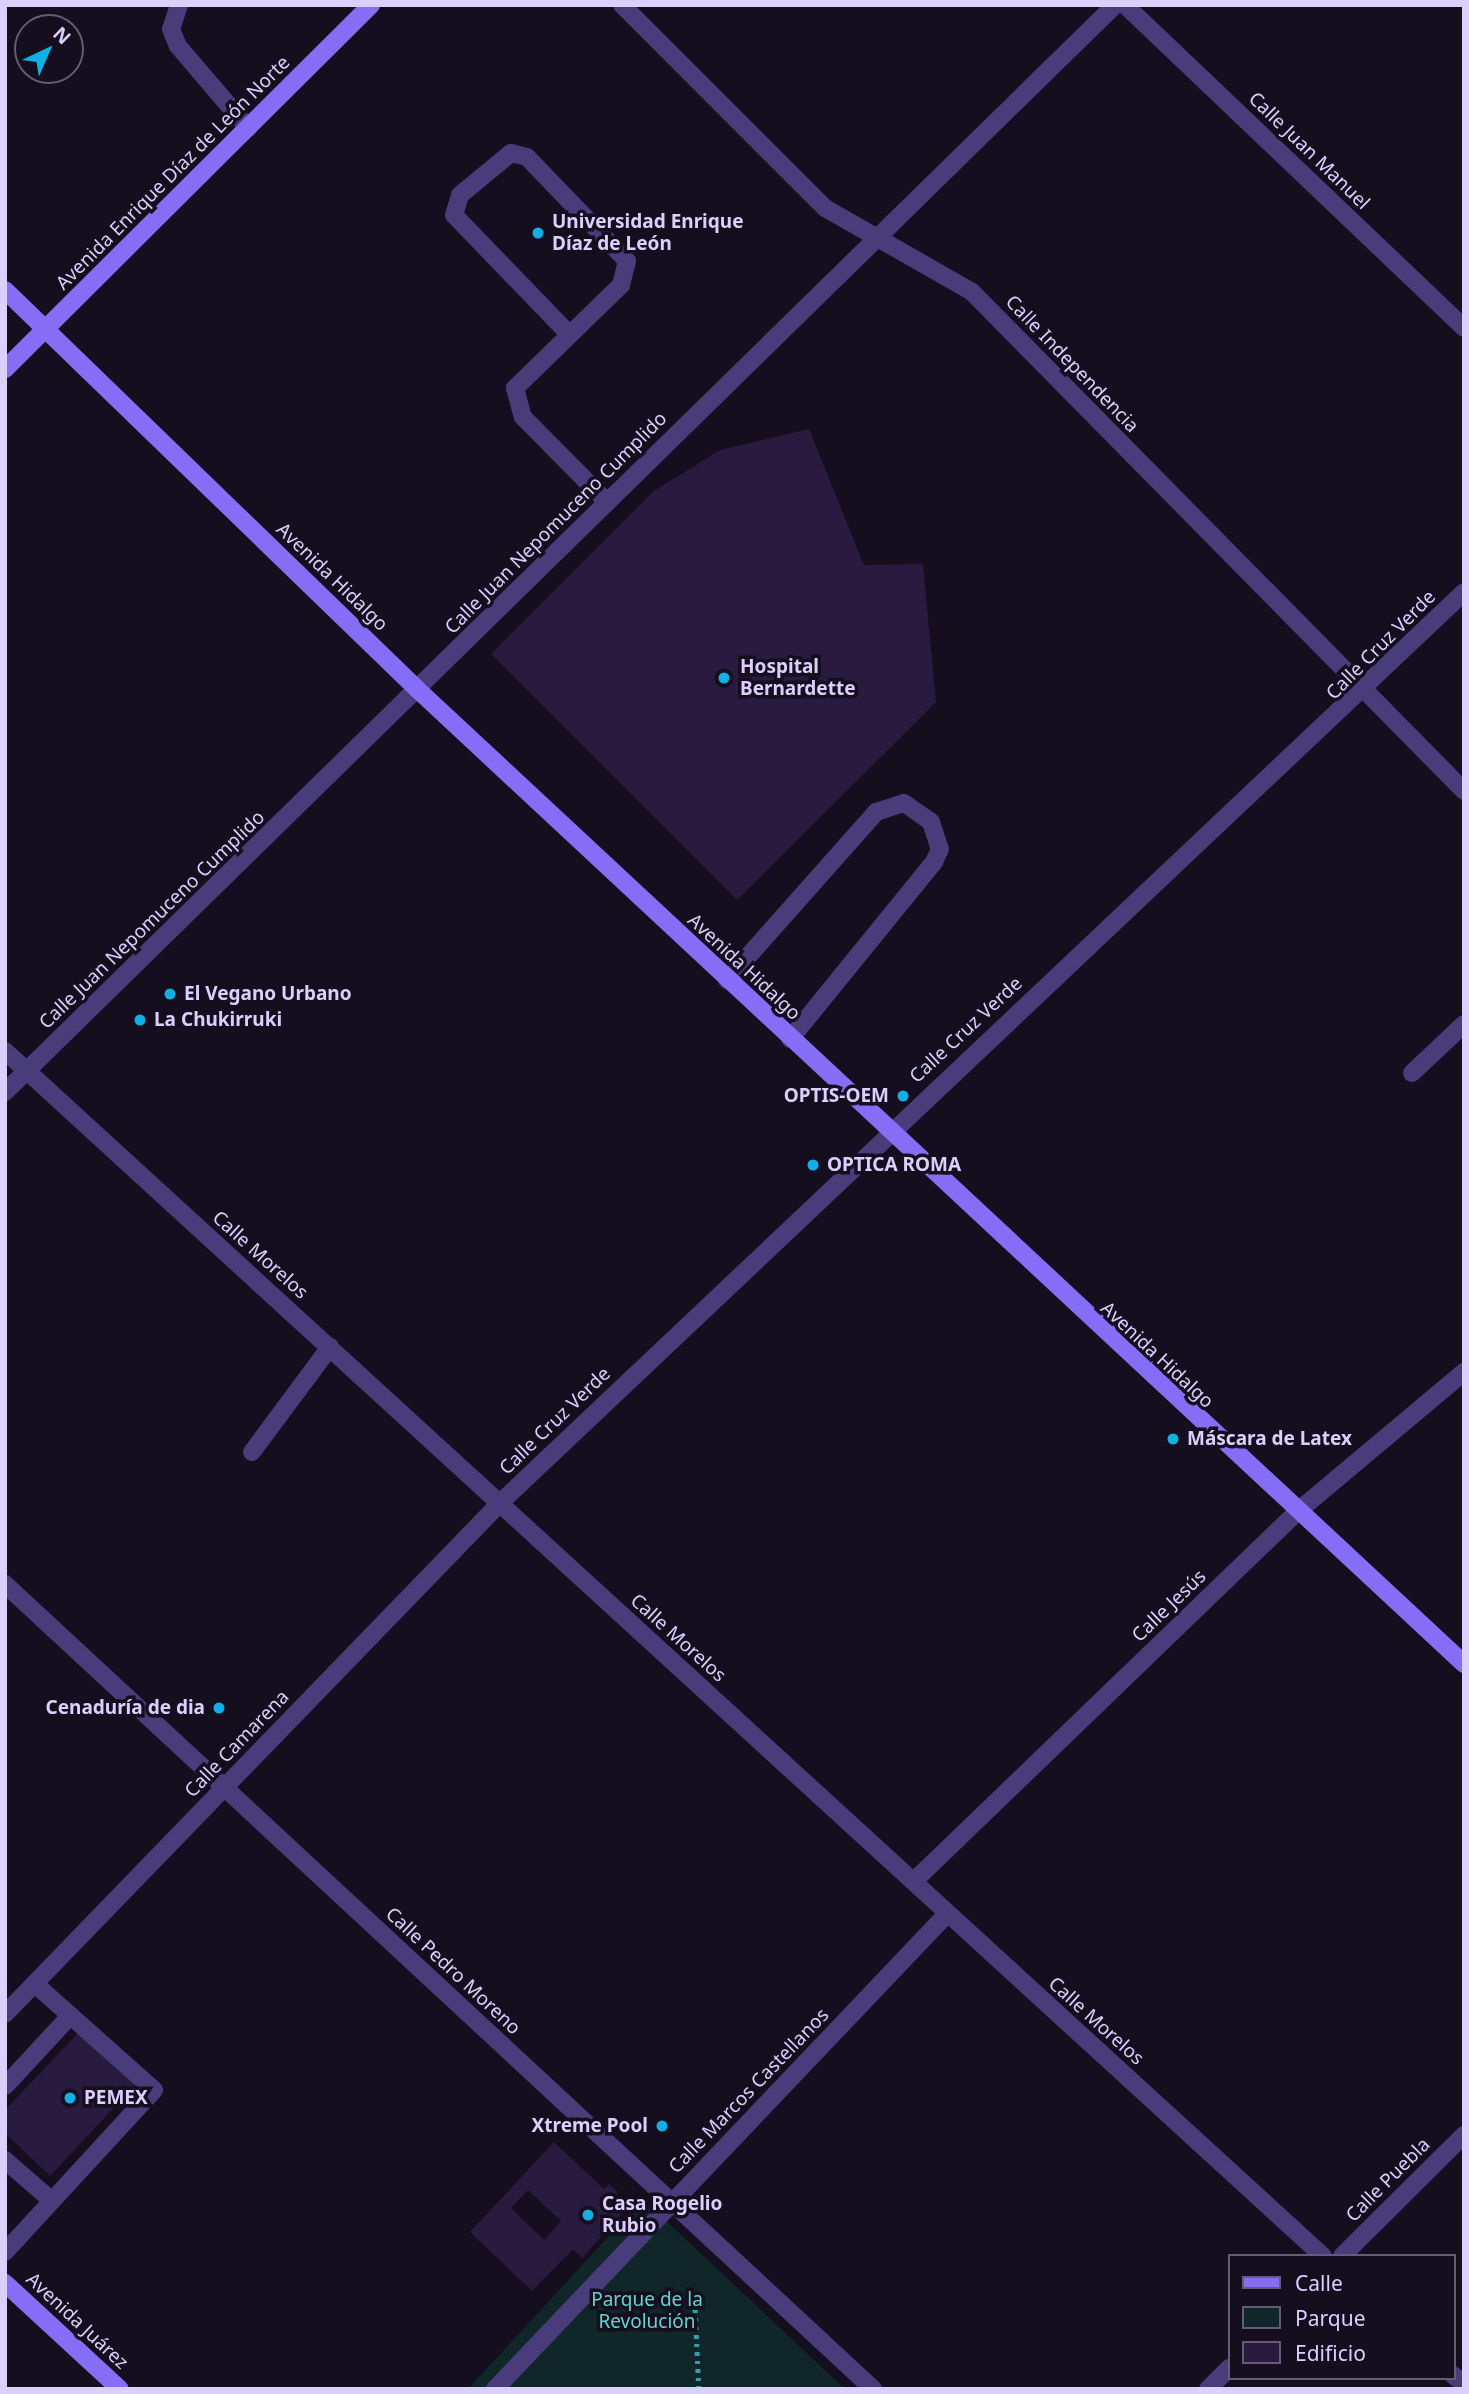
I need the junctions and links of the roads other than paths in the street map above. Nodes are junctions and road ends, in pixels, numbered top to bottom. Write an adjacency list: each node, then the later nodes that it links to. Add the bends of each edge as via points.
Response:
1 (179, 5): 6 (street, via 172,29 178,46)
2 (371, 5): 6 (main road, Avenida Enrique Díaz de León Norte)
3 (622, 5): 7 (street, Calle Independencia, via 785,175)
4 (1115, 5): 7 (street, Calle Juan Nepomuceno Cumplido)
5 (1125, 5): 10 (street, Calle Juan Manuel)
6 (248, 128): 9 (main road, Avenida Enrique Díaz de León Norte)
7 (873, 240): 13 (street, Calle Juan Nepomuceno Cumplido); 16 (street, Calle Independencia, via 972,292)
8 (5, 290): 9 (main road, Avenida Hidalgo)
9 (47, 328): 12 (main road, Avenida Enrique Díaz de León Norte); 15 (main road, Avenida Hidalgo)
10 (1464, 328)
11 (568, 333): 11 (street, via 621,285 627,261 527,157 511,153 460,195 454,215); 13 (street, via 523,376 515,404)
12 (5, 369)
13 (607, 502): 15 (street, Calle Juan Nepomuceno Cumplido)
14 (1464, 592): 16 (street, Calle Cruz Verde)
15 (417, 689): 18 (main road, Avenida Hidalgo); 22 (street, Calle Juan Nepomuceno Cumplido)
16 (1364, 692): 17 (street, Calle Independencia); 25 (street, Calle Cruz Verde)
17 (1464, 791)
18 (727, 980): 20 (main road, Avenida Hidalgo); 20 (street, via 876,812 904,803 931,822 940,849 934,862)
19 (1464, 1024): 23 (street)
20 (790, 1039): 25 (main road, Avenida Hidalgo)
21 (5, 1051): 22 (street, Calle Morelos)
22 (27, 1071): 24 (street, Calle Juan Nepomuceno Cumplido); 26 (street, Calle Morelos)
23 (1412, 1073)
24 (5, 1092)
25 (888, 1130): 29 (street, Calle Cruz Verde); 30 (main road, Avenida Hidalgo)
26 (330, 1347): 28 (street); 29 (street, Calle Morelos)
27 (1464, 1372): 30 (street, Calle Jesús)
28 (252, 1452)
29 (500, 1503): 33 (street, Calle Camarena); 34 (street, Calle Morelos)
30 (1297, 1512): 32 (main road, Avenida Hidalgo); 34 (street, Calle Jesús)
31 (5, 1584): 33 (street, Calle Pedro Moreno)
32 (1464, 1664)
33 (225, 1787): 36 (street, Calle Camarena); 43 (street, Calle Pedro Moreno)
34 (914, 1881): 35 (street, Calle Morelos)
35 (947, 1913): 43 (street, Calle Marcos Castellanos); 45 (street, Calle Morelos)
36 (35, 1984): 37 (street, Calle Camarena); 38 (street)
37 (5, 2014)
38 (70, 2016): 39 (street); 42 (street, via 154,2090)
39 (5, 2086)
40 (1464, 2135): 46 (street, Calle Puebla)
41 (5, 2160): 42 (street)
42 (52, 2201): 44 (street)
43 (671, 2202): 50 (street, Calle Marcos Castellanos); 51 (street, Calle Pedro Moreno)
44 (5, 2252)
45 (1321, 2254)
46 (1344, 2254)
47 (5, 2283): 49 (main road, Avenida Juárez)
48 (1228, 2369): 52 (street)
49 (120, 2389)
50 (495, 2389)
51 (873, 2389)
52 (1208, 2389)

